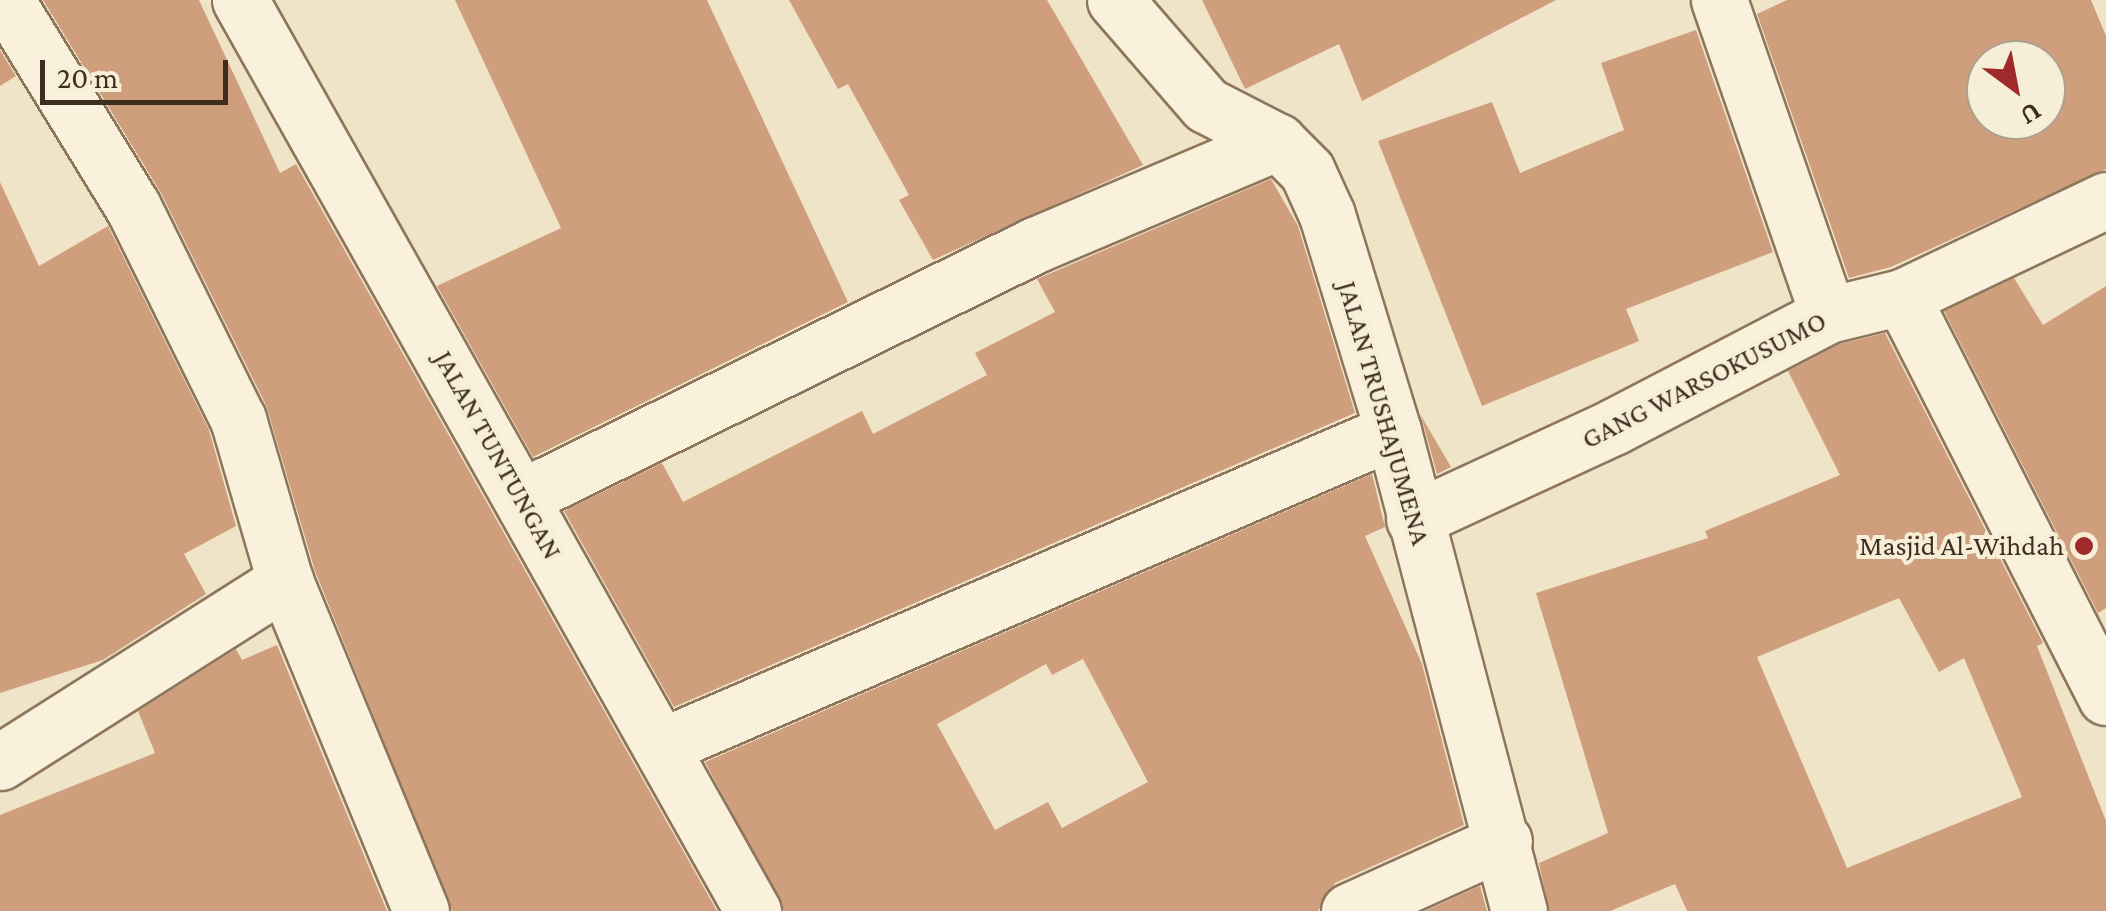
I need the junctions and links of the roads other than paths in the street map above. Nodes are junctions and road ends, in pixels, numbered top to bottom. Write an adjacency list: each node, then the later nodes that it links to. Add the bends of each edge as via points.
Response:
1 (6, 0): 12 (street, via 132,206 238,419)
2 (240, 0): 10 (street, JALAN TUNTUNGAN)
3 (1115, 0): 5 (street, JALAN TRUSHAJUMENA, via 1206,105)
4 (1719, 0): 8 (street)
5 (1278, 142): 9 (street, JALAN TRUSHAJUMENA, via 1307,172 1327,215); 10 (street, via 1035,245)
6 (2106, 200): 7 (street, GANG WARSOKUSUMO)
7 (1902, 297): 8 (street, GANG WARSOKUSUMO); 13 (street)
8 (1828, 315): 11 (street, GANG WARSOKUSUMO, via 1613,427)
9 (1394, 431): 11 (street, JALAN TRUSHAJUMENA); 14 (street)
10 (522, 497): 14 (street, JALAN TUNTUNGAN)
11 (1414, 518): 16 (street, JALAN TRUSHAJUMENA)
12 (284, 580): 15 (street); 17 (street)
13 (2106, 697)
14 (662, 746): 18 (street, JALAN TUNTUNGAN)
15 (0, 762)
16 (1504, 841): 19 (street); 20 (street, JALAN TRUSHAJUMENA)
17 (421, 911)
18 (753, 911)
19 (1348, 911)
20 (1520, 911)

